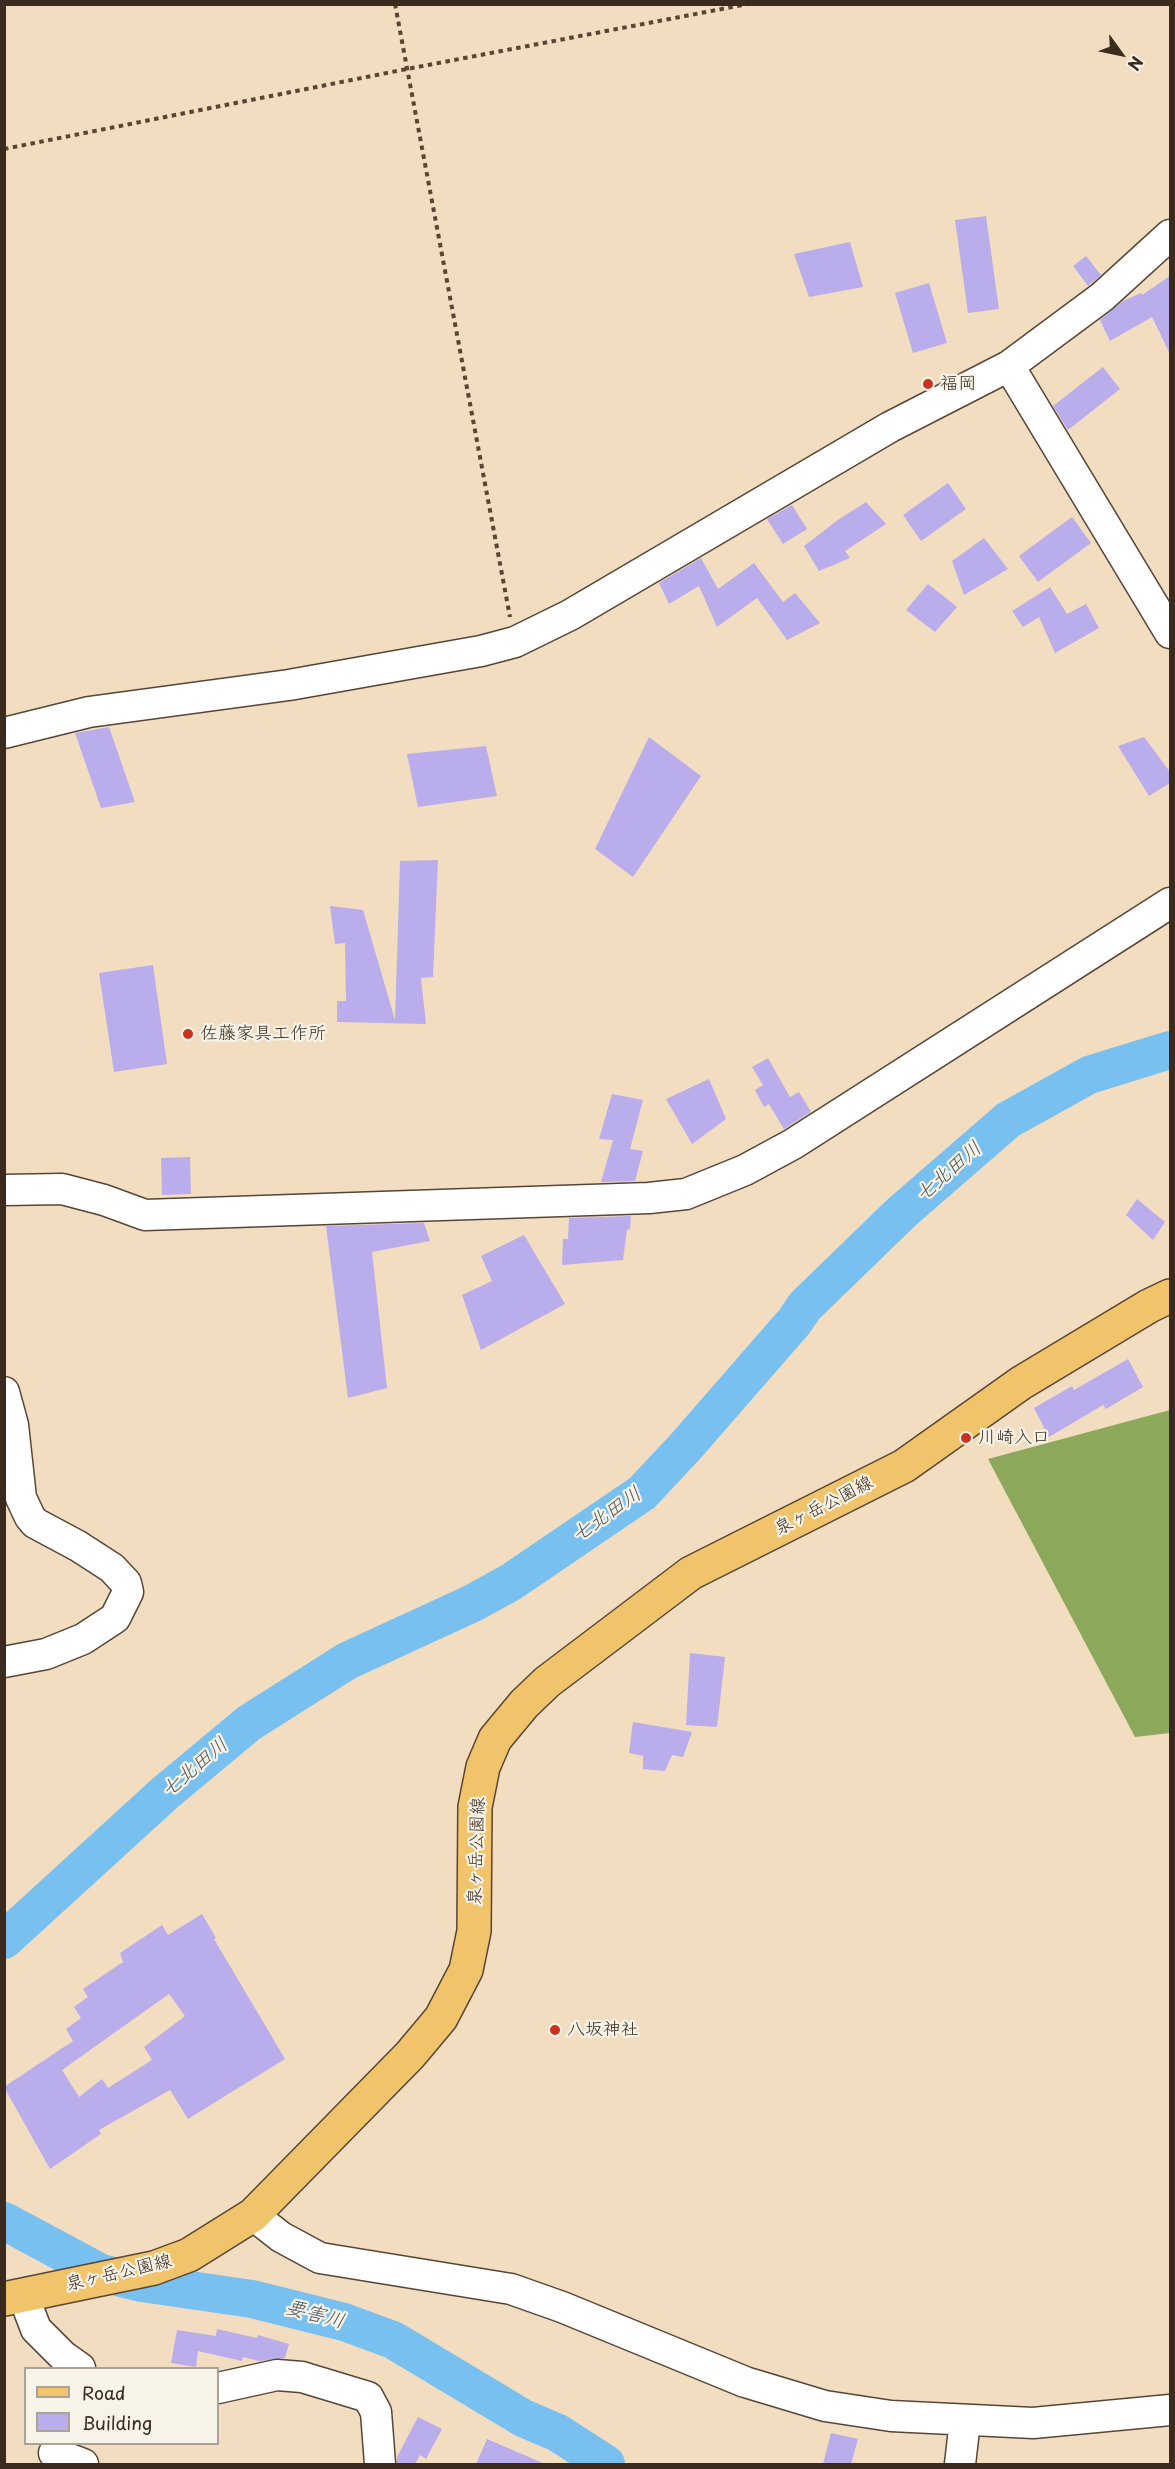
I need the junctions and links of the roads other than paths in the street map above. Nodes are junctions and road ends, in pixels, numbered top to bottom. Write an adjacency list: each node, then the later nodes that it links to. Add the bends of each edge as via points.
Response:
1 (1170, 235): 2 (street, via 1102,297)
2 (1009, 366): 3 (street); 4 (street, via 890,427 570,615 515,642 289,685 89,712)
3 (1170, 633)
4 (4, 733)
5 (1170, 903): 6 (street, via 794,1144 746,1170 686,1194 145,1215 62,1189)
6 (4, 1190)
7 (1170, 1296): 10 (main road, 泉ヶ岳公園線, via 1021,1383 904,1466 690,1573 547,1682 524,1704 495,1739 483,1767 475,1807 474,1931 466,1970 441,2018 410,2055)
8 (4, 1392): 9 (street, via 13,1425 21,1498 30,1517 111,1568 126,1583 128,1592 110,1623 83,1639 46,1654)
9 (4, 1662)
10 (253, 2214): 11 (main road, 泉ヶ岳公園線, via 189,2255 154,2268); 15 (street, via 281,2237 320,2258 511,2289 745,2382 825,2406)
11 (14, 2297): 12 (street, via 36,2329)
12 (79, 2367)
13 (219, 2388): 18 (street, via 277,2375 302,2377 368,2397 376,2412)
14 (1170, 2410): 15 (street, via 1033,2423)
15 (965, 2421): 19 (street)
16 (54, 2453): 17 (street)
17 (82, 2464)
18 (380, 2464)
19 (960, 2464)

